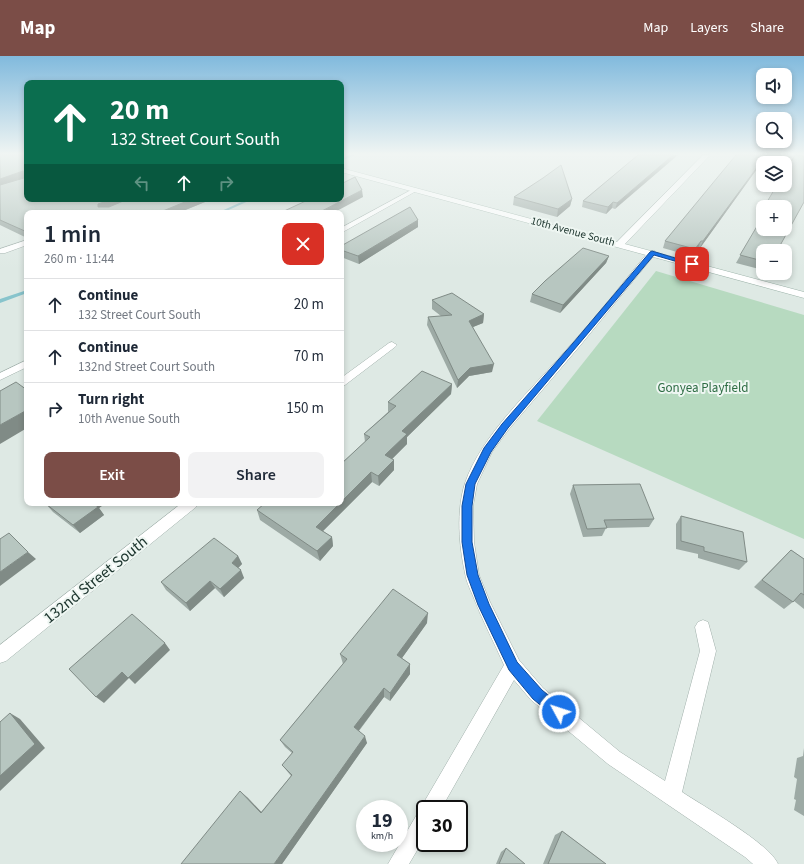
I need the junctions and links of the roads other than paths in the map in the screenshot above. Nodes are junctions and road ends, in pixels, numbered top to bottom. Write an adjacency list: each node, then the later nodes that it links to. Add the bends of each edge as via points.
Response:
1 (410, 193): 4 (street)
2 (425, 193): 6 (street, 10th Avenue South)
3 (670, 193): 6 (street)
4 (344, 229)
5 (24, 243): 7 (street)
6 (620, 244): 8 (street, 10th Avenue South)
7 (2, 251)
8 (652, 253): 9 (street, 10th Avenue South); 17 (street, via 496,437 471,484 467,506 467,542 472,575)
9 (804, 295)
10 (392, 345): 13 (street)
11 (24, 364): 12 (street)
12 (0, 376)
13 (344, 381)
14 (186, 506): 16 (street, 132nd Street South)
15 (703, 627): 18 (street, via 708,651)
16 (0, 655)
17 (513, 666): 18 (street, via 538,694 614,758); 19 (street)
18 (671, 796): 22 (street, via 752,850)
19 (435, 800)
20 (416, 833): 21 (street)
21 (398, 864)
22 (768, 864)

